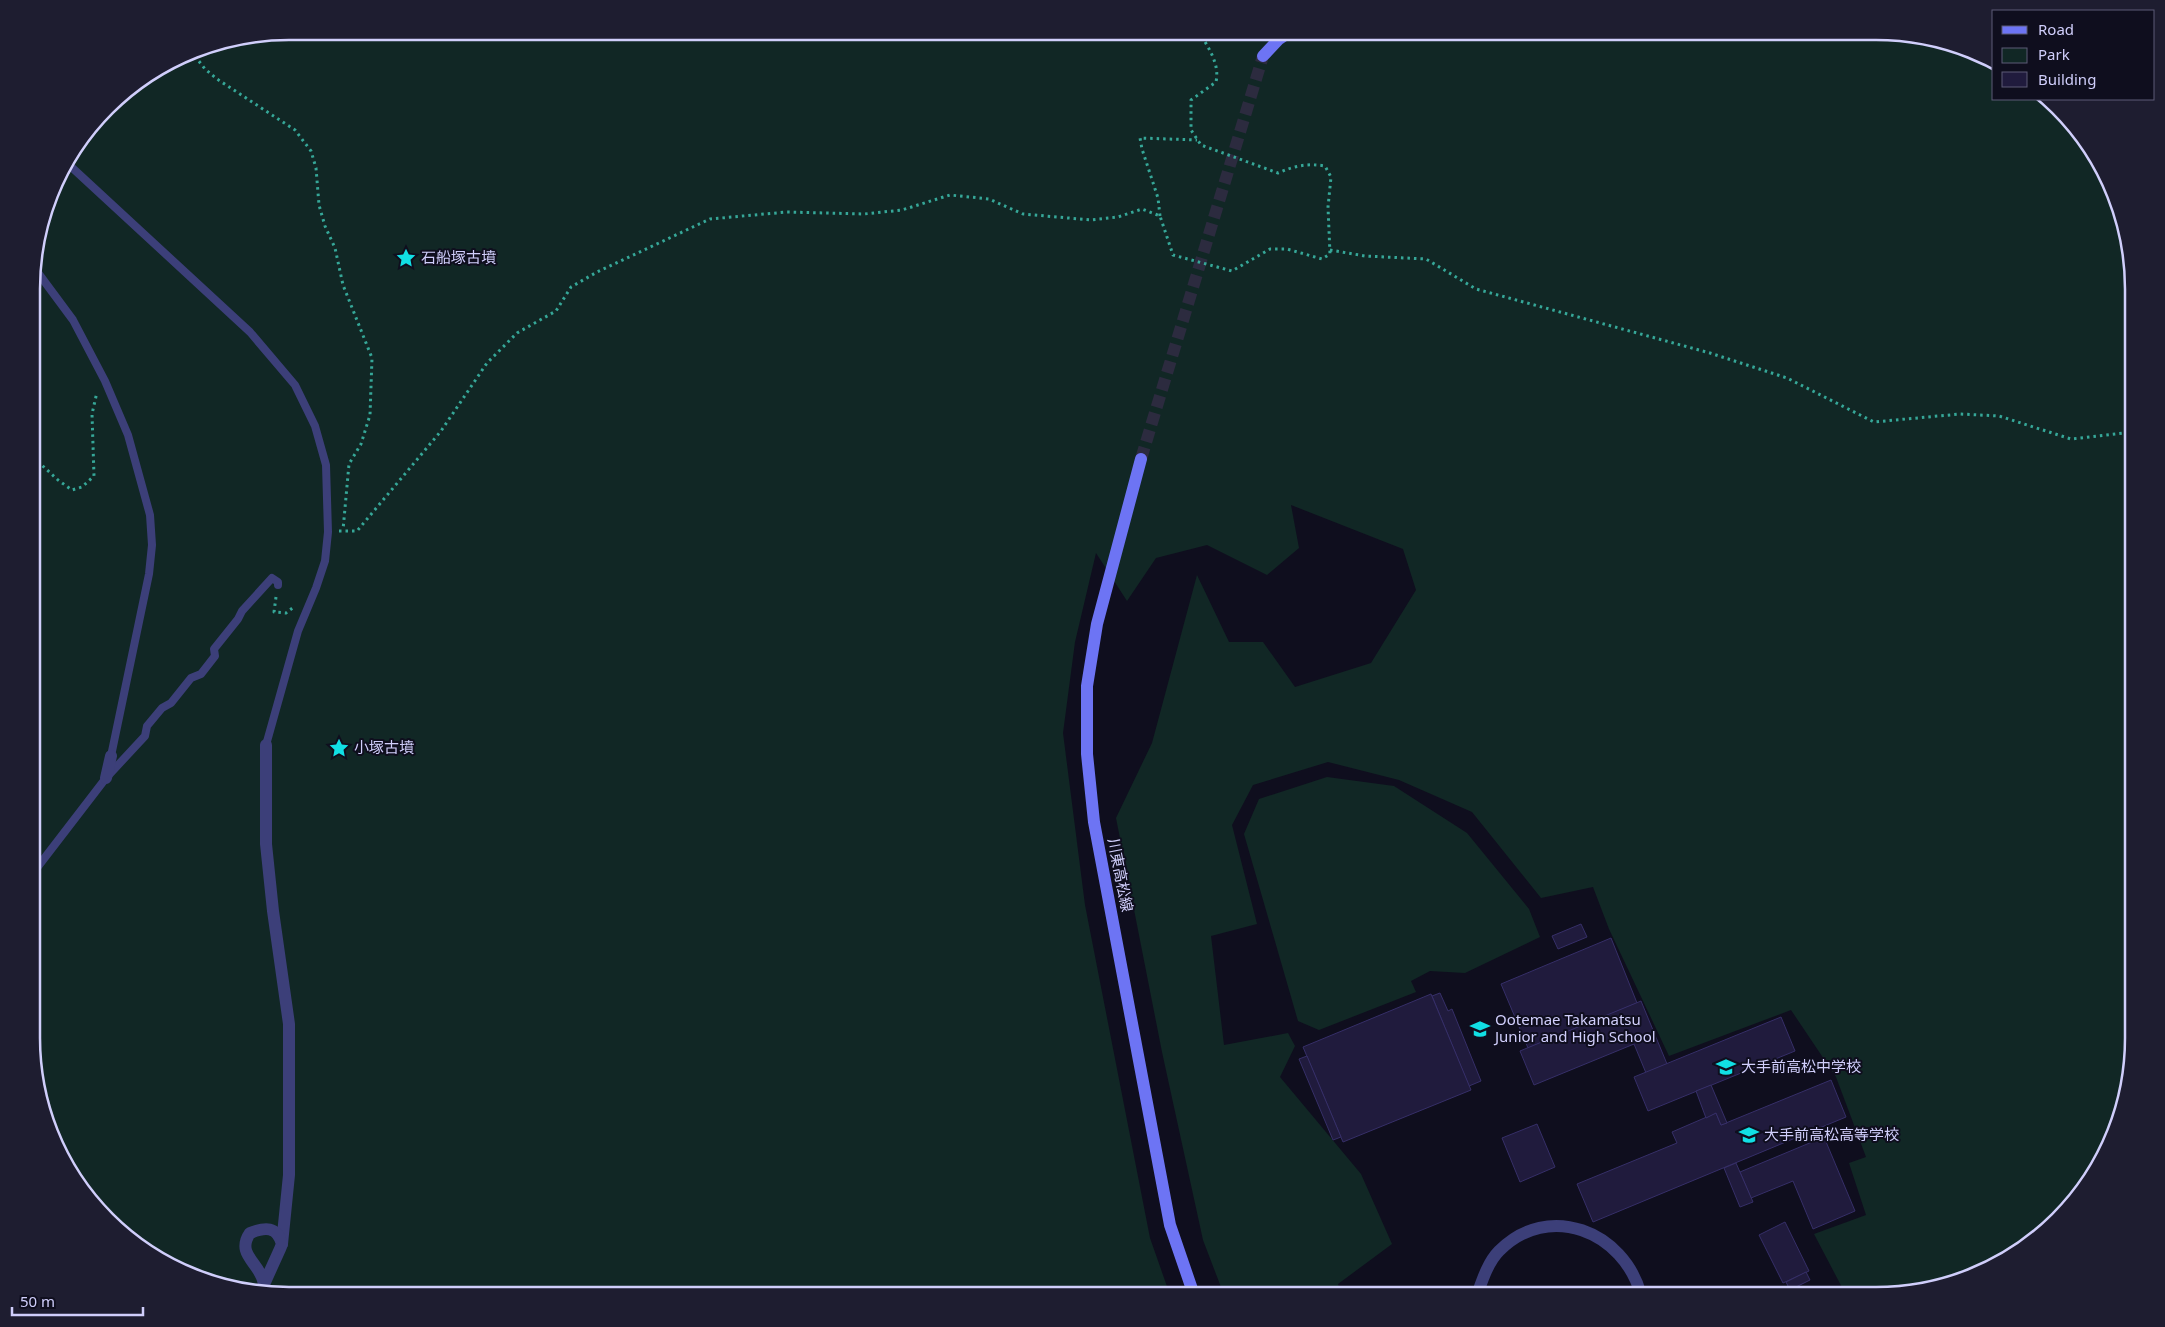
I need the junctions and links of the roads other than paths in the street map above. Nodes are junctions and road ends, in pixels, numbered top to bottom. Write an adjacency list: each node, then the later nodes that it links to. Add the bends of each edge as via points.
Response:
1 (1278, 40): 2 (main road)
2 (1263, 56)
3 (72, 167): 7 (lane, via 250,332 296,385 315,426 326,465 328,532 325,561 298,631)
4 (41, 277): 8 (lane, via 73,320 100,372 128,435 150,515 152,546 148,574)
5 (1141, 459): 14 (main road, 川東高松線, via 1098,624 1087,686 1087,754 1094,822 1170,1225)
6 (278, 585): 9 (lane, via 272,578 242,610 214,648 215,656 201,674 191,678 171,703 162,708 148,726 145,736)
7 (266, 745): 11 (street, via 266,844 289,1024 289,1175)
8 (111, 756): 9 (street)
9 (106, 778): 10 (lane)
10 (40, 864)
11 (282, 1244): 12 (street, via 276,1231 267,1228 250,1233 244,1241 245,1250 259,1269); 13 (street)
12 (262, 1285)
13 (264, 1285)
14 (1191, 1287)
15 (1481, 1287): 16 (street, via 1498,1252 1516,1237 1533,1228 1564,1226 1588,1231 1610,1244 1627,1266)
16 (1637, 1287)

